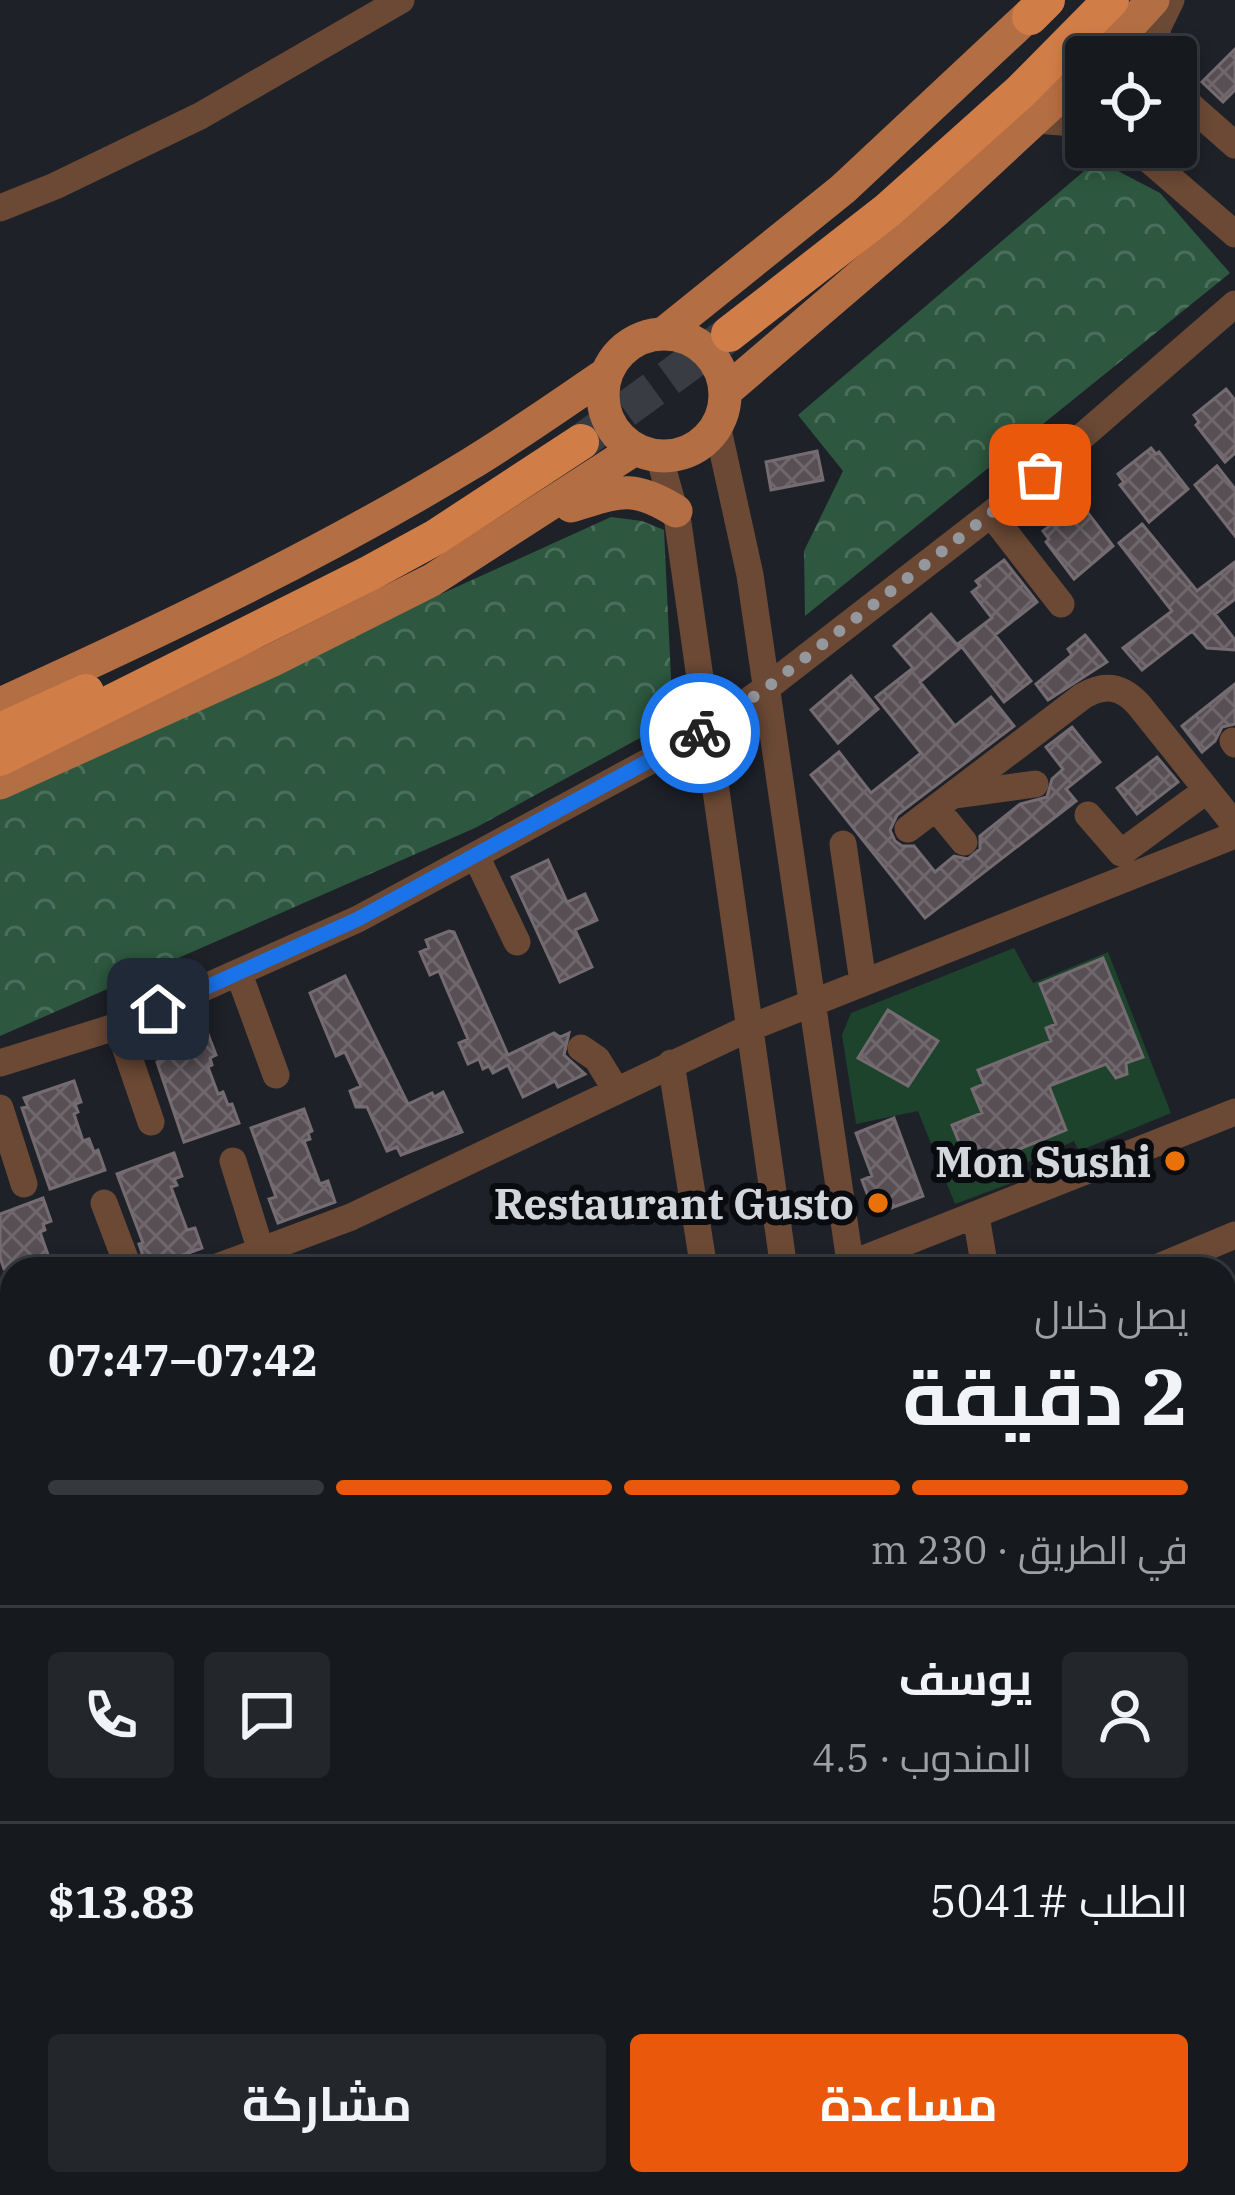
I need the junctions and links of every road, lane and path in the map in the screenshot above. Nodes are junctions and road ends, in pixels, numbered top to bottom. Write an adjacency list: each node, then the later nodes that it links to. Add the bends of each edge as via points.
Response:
1 (401, 0): 15 (street, via 200,116)
2 (1081, 0): 3 (highway, via 889,184 722,328 888,210)
3 (1111, 0)
4 (1153, 0): 7 (main road)
5 (1171, 0): 8 (street)
6 (1040, 6): 18 (main road, via 843,189)
7 (1120, 36)
8 (1158, 36)
9 (1065, 92): 11 (main road)
10 (1197, 112): 13 (street)
11 (1036, 120): 12 (street); 20 (main road)
12 (1065, 122)
13 (1235, 146)
14 (1158, 168): 16 (street)
15 (0, 208)
16 (1235, 234)
17 (1235, 304): 25 (street)
18 (664, 333): 19 (main road, via 633,341); 20 (main road, via 699,344)
19 (606, 374): 22 (main road, via 607,417 618,436); 28 (main road, via 368,524)
20 (726, 391): 21 (main road)
21 (717, 425): 22 (main road, via 693,449); 27 (street)
22 (647, 453): 23 (main road); 24 (street)
23 (546, 508): 24 (main road, via 629,490); 32 (main road, via 432,580)
24 (676, 511): 29 (street)
25 (991, 514): 26 (street); 27 (street)
26 (1061, 604)
27 (765, 689): 29 (street); 45 (street)
28 (0, 704)
29 (705, 730): 41 (street); 47 (street)
30 (0, 731): 31 (highway, via 211,634 577,433 436,537)
31 (0, 758)
32 (0, 783)
33 (1035, 784): 35 (street)
34 (1207, 790): 35 (street, via 1139,704 1111,687 1083,696); 36 (street, via 1121,853); 38 (street)
35 (944, 802): 37 (street); 39 (street)
36 (1088, 815)
37 (908, 829)
38 (1235, 830): 44 (street)
39 (964, 842)
40 (843, 844): 44 (street)
41 (476, 856): 42 (street); 43 (street)
42 (517, 942)
43 (238, 974): 46 (street); 51 (street)
44 (863, 982): 45 (street)
45 (812, 1003): 47 (street); 66 (street)
46 (118, 1026): 50 (street); 55 (street)
47 (747, 1029): 49 (street); 65 (street)
48 (581, 1048): 52 (street)
49 (670, 1063): 52 (street); 64 (street)
50 (0, 1064)
51 (276, 1075)
52 (616, 1090): 61 (street, via 415,1188)
53 (0, 1108): 57 (street)
54 (1235, 1112): 59 (street)
55 (151, 1122)
56 (232, 1161): 61 (street)
57 (23, 1184)
58 (104, 1203): 62 (street)
59 (976, 1216): 67 (street); 68 (street)
60 (1235, 1235): 69 (street)
61 (261, 1251): 63 (street)
62 (124, 1257)
63 (245, 1257)
64 (702, 1257)
65 (782, 1257)
66 (845, 1257)
67 (871, 1257)
68 (983, 1257)
69 (1183, 1257)

